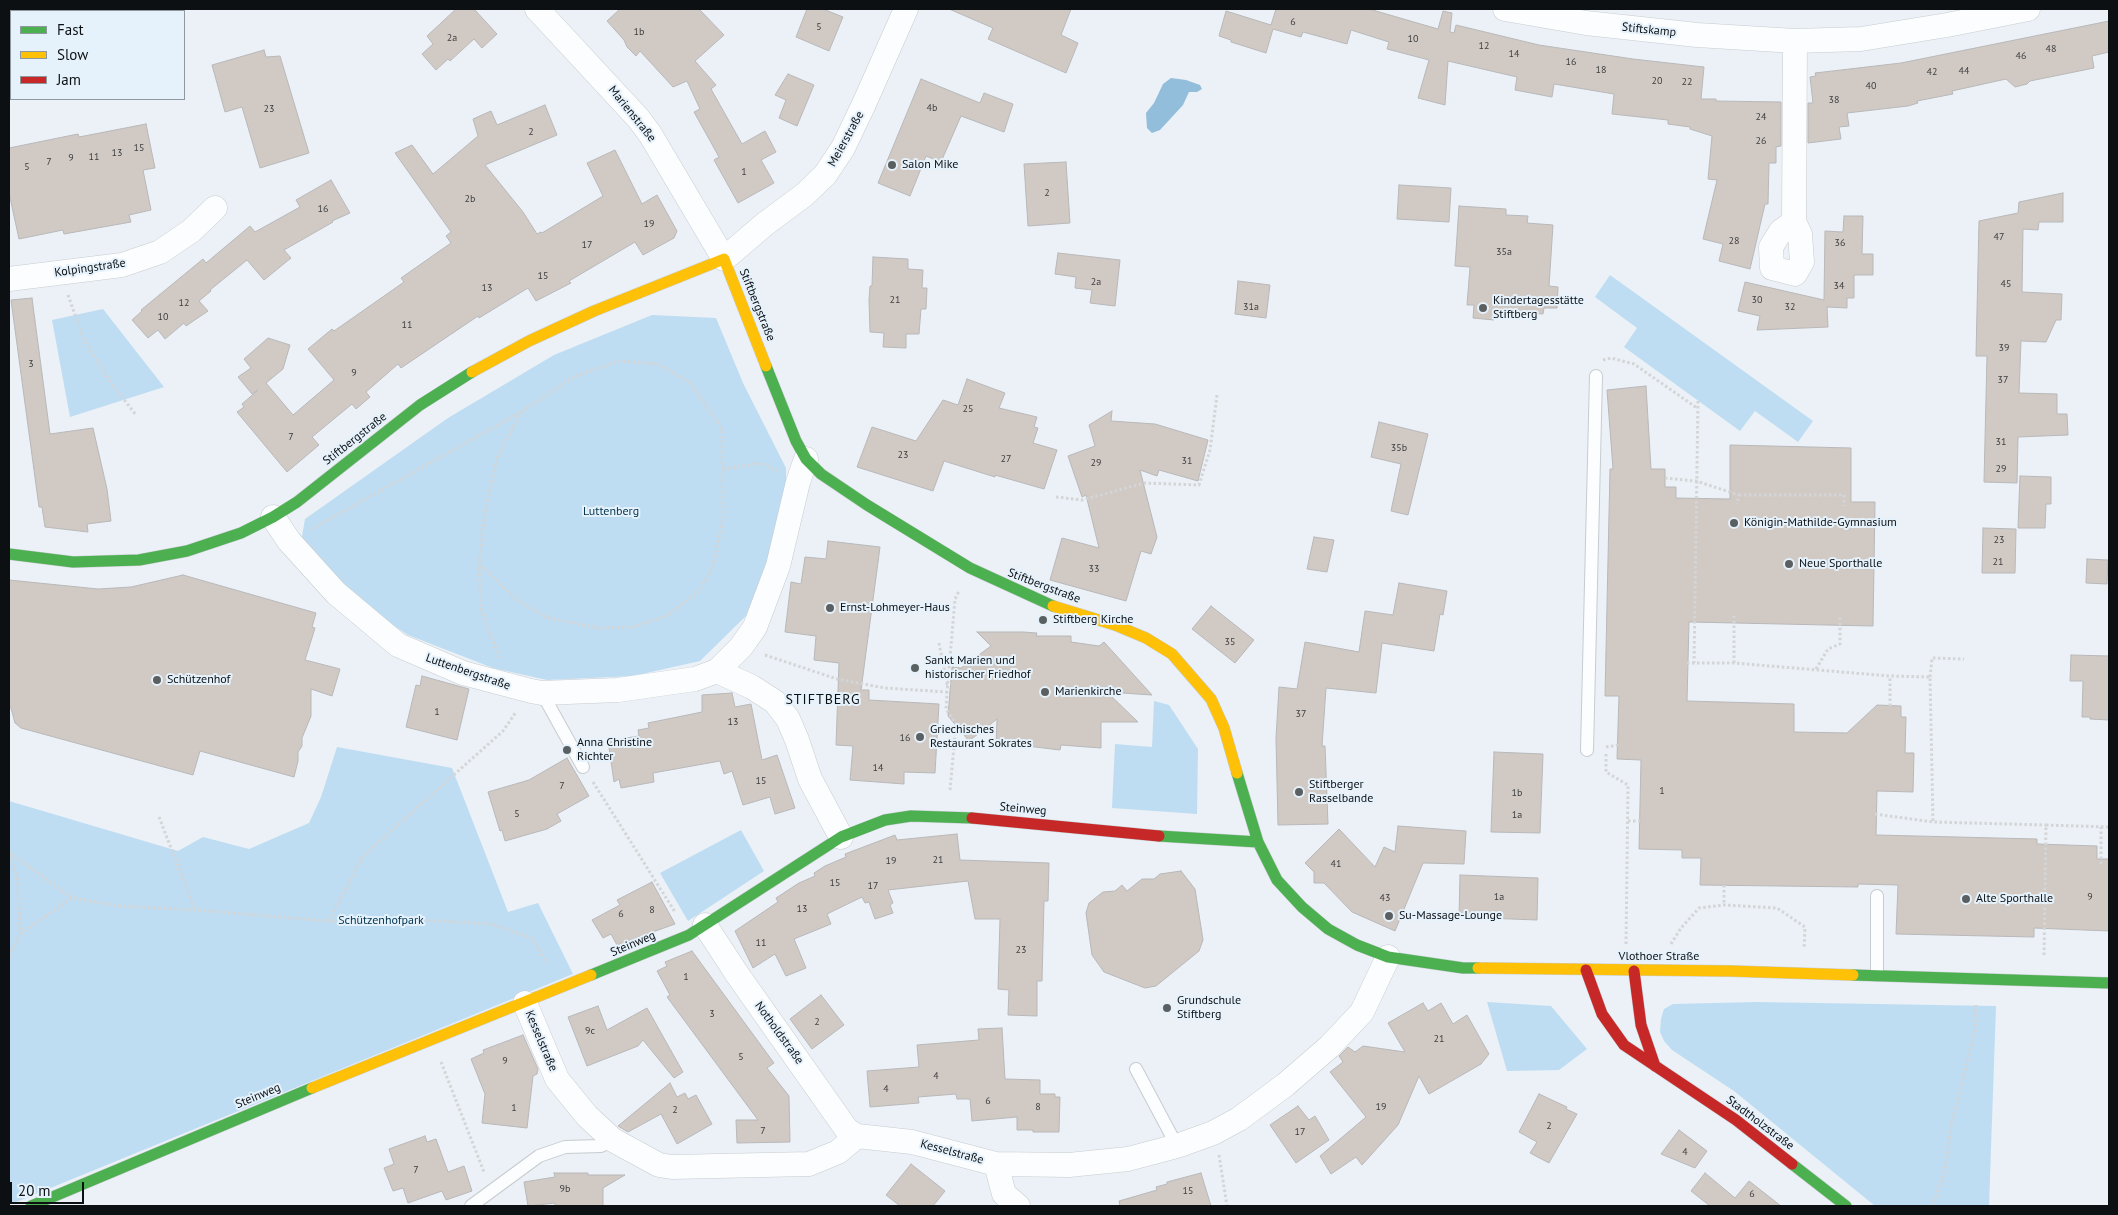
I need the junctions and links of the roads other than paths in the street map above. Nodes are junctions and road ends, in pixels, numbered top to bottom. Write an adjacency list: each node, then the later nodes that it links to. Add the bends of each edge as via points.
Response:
1 (537, 9): 8 (street, Marienstraße, via 650,134)
2 (906, 9): 8 (street, Meierstraße, via 843,148 825,175)
3 (1505, 9): 5 (street, Stiftskamp, via 1586,23)
4 (2028, 9): 5 (street, Stiftskamp, via 1861,39)
5 (1794, 41): 7 (street)
6 (215, 208): 9 (street, Kolpingstraße, via 191,231 160,252 122,265)
7 (1794, 222)
8 (724, 259): 11 (street, Stiftbergstraße); 12 (street, Stiftbergstraße, via 594,311 478,368 420,406)
9 (9, 279)
10 (1596, 376): 16 (lane)
11 (806, 459): 14 (street, Luttenbergstraße, via 778,566 755,627); 19 (street, Stiftbergstraße, via 821,474 867,505 970,568 1044,603 1115,624 1172,654 1211,699 1224,728)
12 (273, 517): 13 (street, Stiftbergstraße, via 187,551 139,560 73,562); 15 (street, Luttenbergstraße, via 289,541 336,593 398,645 463,673)
13 (9, 554)
14 (717, 671): 15 (street, Luttenbergstraße, via 695,679 618,690); 18 (street, via 775,702 788,719 810,779)
15 (527, 691): 17 (lane)
16 (1587, 750)
17 (583, 767)
18 (836, 829): 19 (street, Steinweg, via 911,816 948,816); 21 (street, Steinweg)
19 (1258, 842): 22 (street, Vlothoer Straße, via 1277,880 1302,907 1328,929)
20 (1877, 896): 25 (lane)
21 (697, 930): 27 (street, Steinweg); 30 (street, Notholdstraße, via 737,974 847,1130)
22 (1388, 957): 23 (street, Vlothoer Straße, via 1463,968); 32 (street, Kesselstraße, via 1362,1012 1329,1047 1286,1085 1239,1119)
23 (1586, 970): 24 (street, Vlothoer Straße); 28 (street, Stadtholzstraße, via 1602,1014 1624,1045)
24 (1630, 971): 25 (street, Vlothoer Straße); 28 (street, via 1641,1025)
25 (1877, 975): 26 (street, Vlothoer Straße)
26 (2109, 983)
27 (525, 1003): 31 (street, Kesselstraße, via 557,1079 587,1116); 34 (street, Steinweg)
28 (1654, 1066): 37 (street, Stadtholzstraße, via 1736,1120)
29 (1136, 1069): 32 (lane)
30 (857, 1136): 31 (street, Kesselstraße, via 838,1152 809,1164 672,1167 659,1165); 33 (street, Kesselstraße, via 912,1142)
31 (613, 1140): 35 (lane, via 601,1146 565,1147 539,1156)
32 (1177, 1146): 33 (street, Kesselstraße, via 1128,1159 1069,1166)
33 (996, 1164): 36 (street, via 1004,1194)
34 (31, 1206)
35 (471, 1206)
36 (1018, 1206)
37 (1846, 1206)

